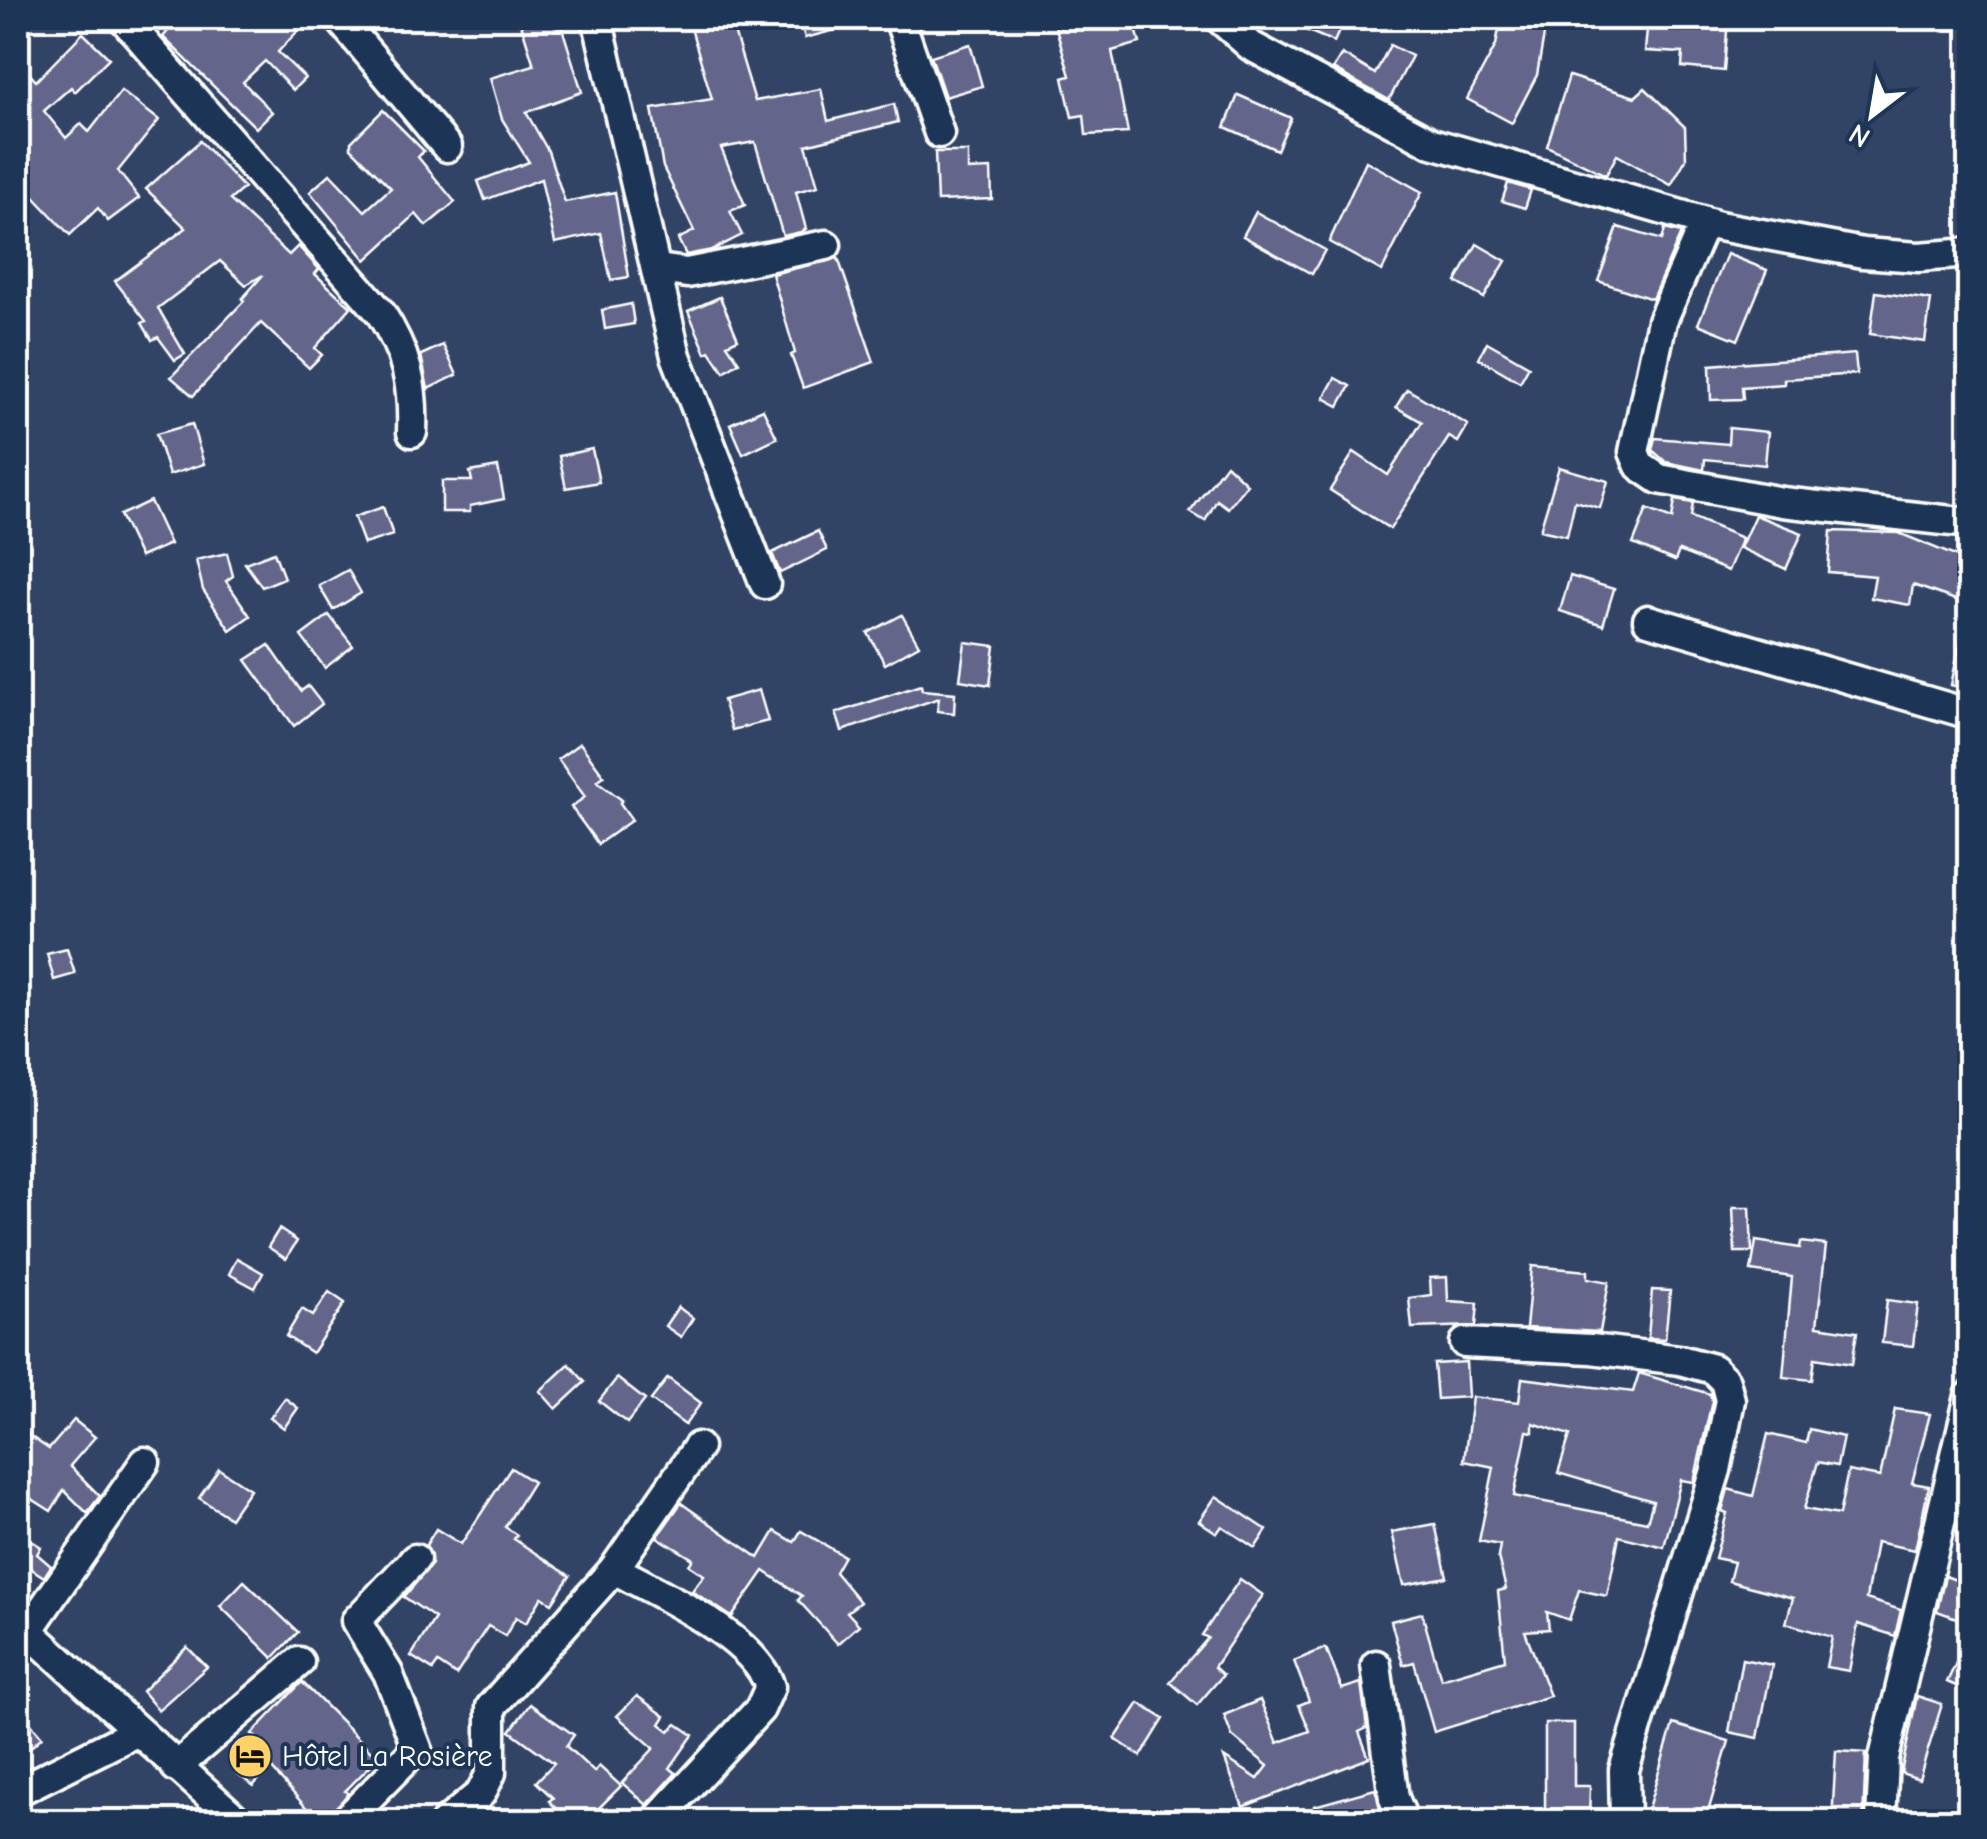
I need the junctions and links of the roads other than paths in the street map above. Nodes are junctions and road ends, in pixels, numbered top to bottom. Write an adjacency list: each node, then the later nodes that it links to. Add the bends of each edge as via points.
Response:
1 (124, 18): 12 (street, via 380,312 408,362)
2 (338, 18): 7 (street)
3 (596, 18): 11 (street)
4 (900, 18): 6 (street)
5 (1219, 18): 8 (street, via 1251,46 1432,143)
6 (939, 133)
7 (447, 147)
8 (1705, 222): 10 (street, via 1863,253); 13 (street, via 1662,321 1634,452 1640,466 1659,479 1782,502)
9 (826, 245): 11 (street, via 687,273)
10 (1970, 252)
11 (658, 269): 14 (street, via 676,356)
12 (412, 432)
13 (1970, 523)
14 (765, 584)
15 (1648, 620): 16 (street)
16 (1970, 714)
17 (1465, 1343): 34 (street, via 1680,1360 1726,1380 1730,1400 1716,1470 1624,1770)
18 (1970, 1396): 35 (street, via 1884,1758)
19 (698, 1447): 22 (street)
20 (145, 1462): 23 (street)
21 (415, 1559): 30 (street, via 356,1621 388,1673 416,1748)
22 (614, 1569): 31 (street, via 491,1707 490,1773 481,1793); 32 (street, via 712,1626 764,1667 770,1687 760,1709)
23 (22, 1627): 26 (street)
24 (298, 1662): 27 (street)
25 (1376, 1665): 33 (street, via 1394,1798)
26 (136, 1732): 27 (street); 28 (street)
27 (176, 1767): 29 (street)
28 (18, 1791)
29 (238, 1822)
30 (344, 1822)
31 (446, 1822)
32 (654, 1822)
33 (1404, 1822)
34 (1625, 1822)
35 (1882, 1822)

